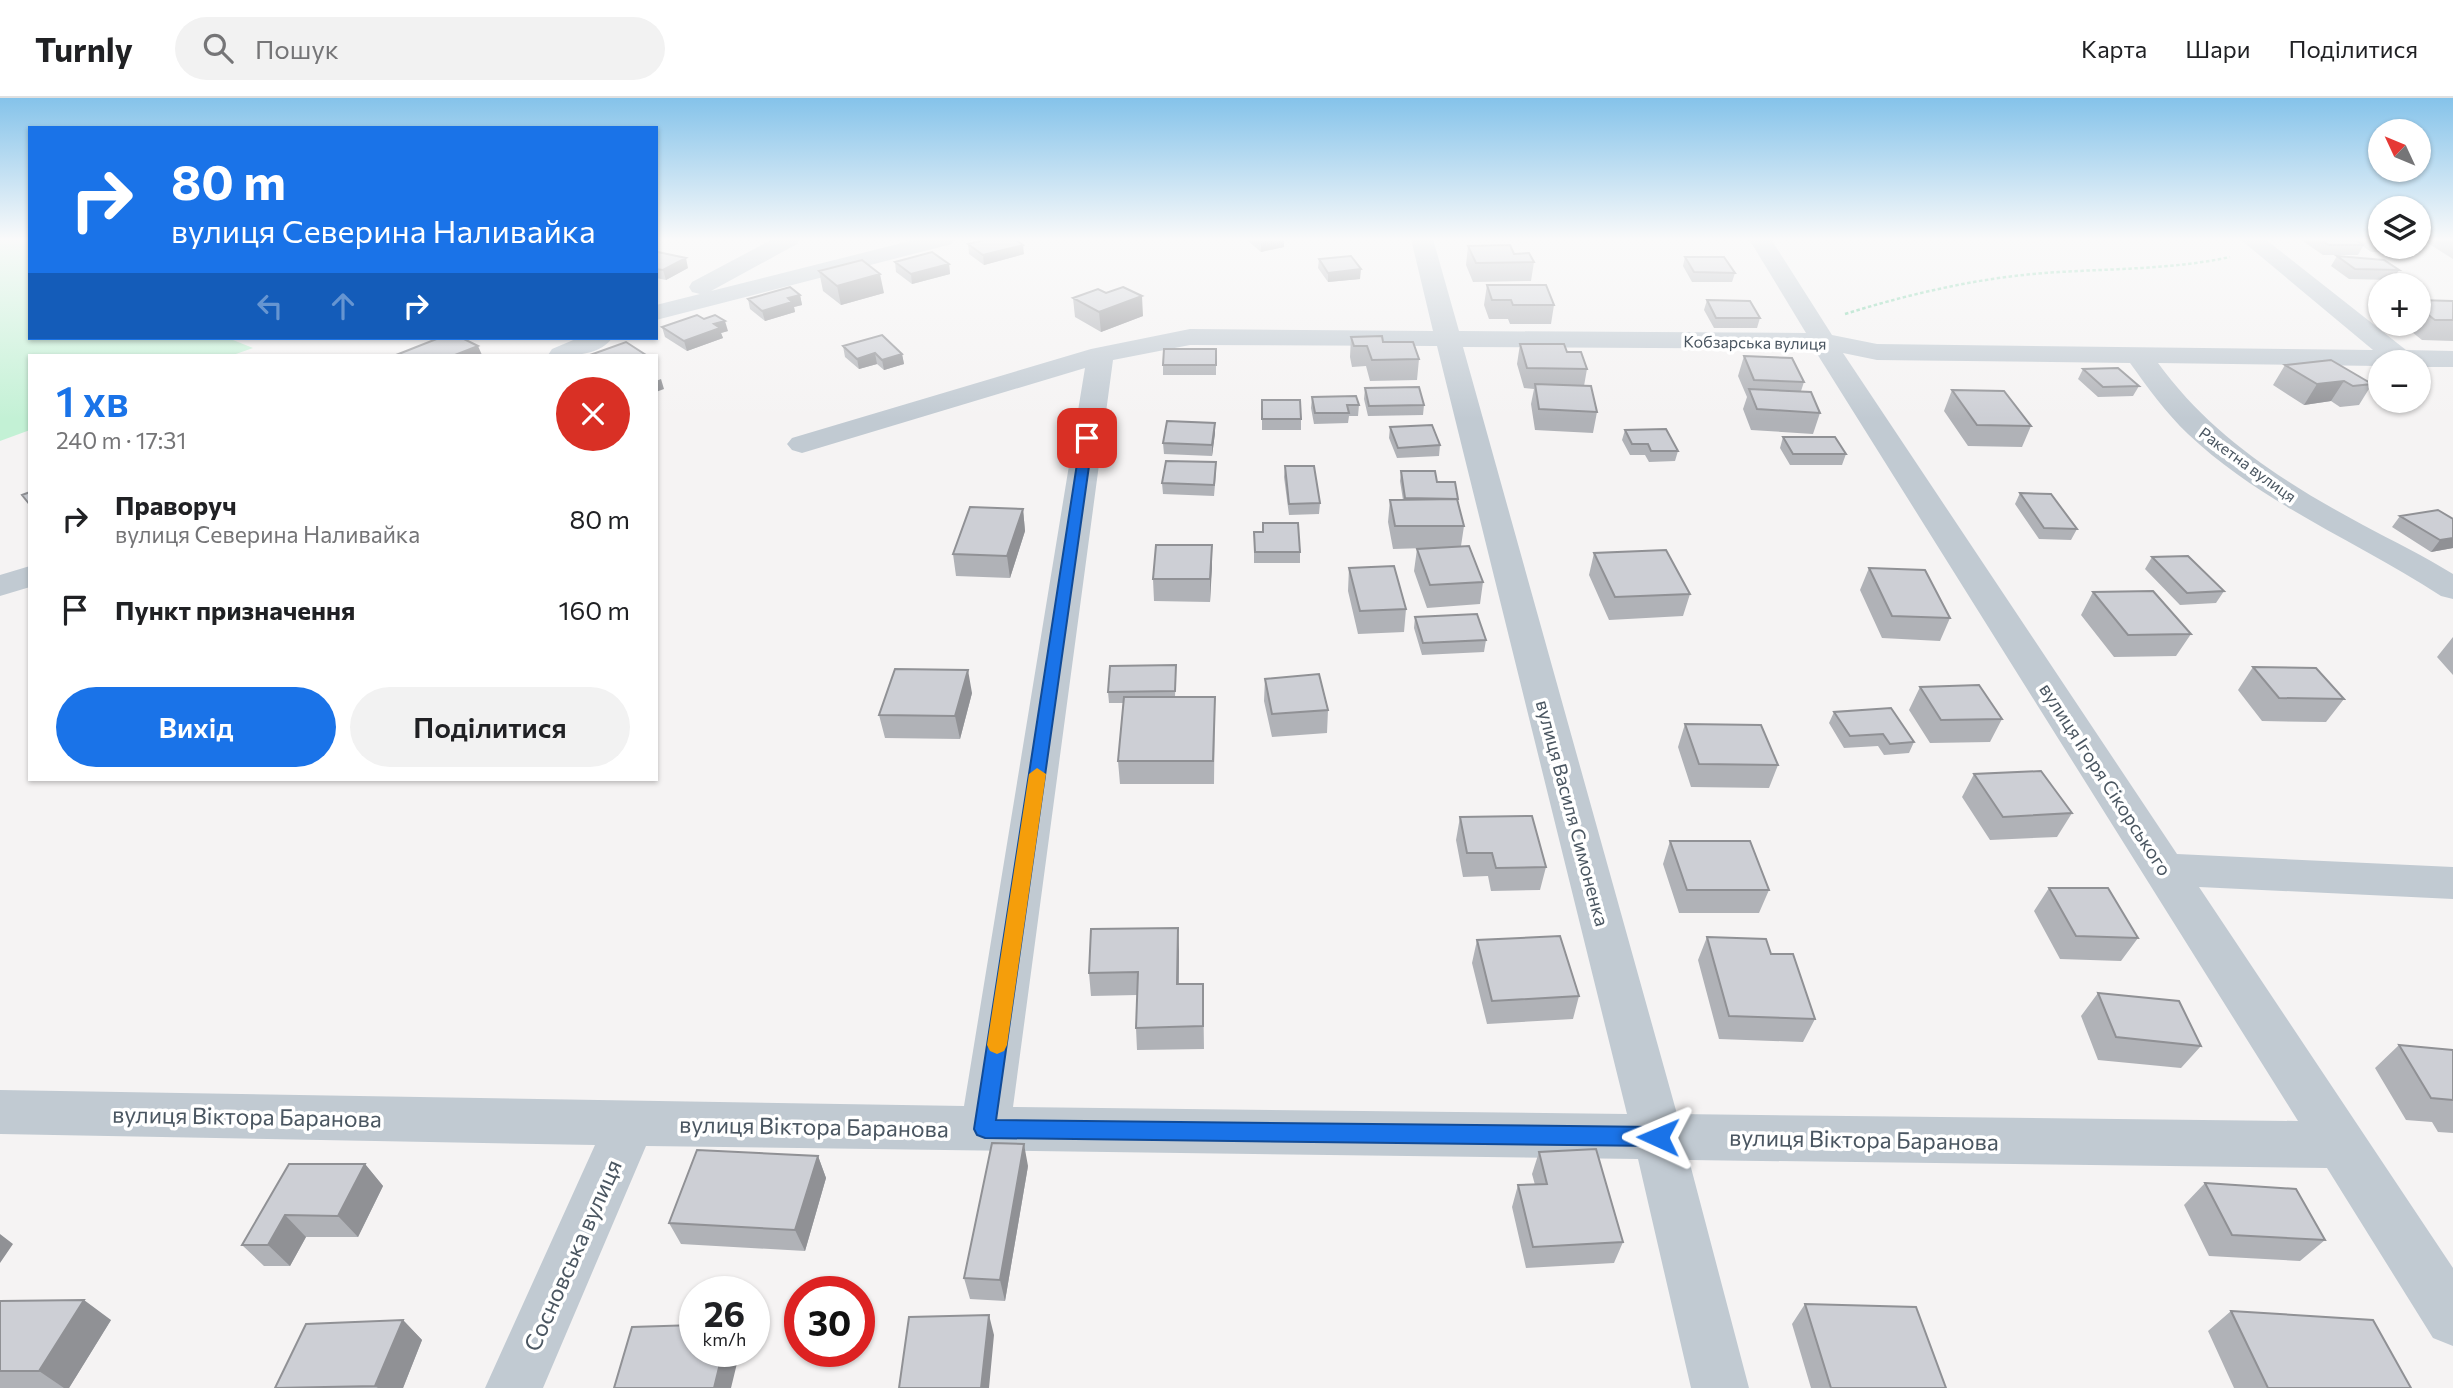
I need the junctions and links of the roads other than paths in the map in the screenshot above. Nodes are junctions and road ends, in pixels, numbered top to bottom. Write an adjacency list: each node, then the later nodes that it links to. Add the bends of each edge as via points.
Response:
1 (679, 299): 6 (street)
2 (706, 299): 7 (street)
3 (1437, 299): 10 (street, вулиця Василя Симоненка)
4 (1798, 299): 8 (street, вулиця Ігоря Сікорського)
5 (2327, 299): 11 (street)
6 (658, 311)
7 (658, 311)
8 (1818, 332): 10 (street, Кобзарська вулиця); 14 (street, Кобзарська вулиця, via 1877,352); 22 (street, вулиця Ігоря Сікорського)
9 (595, 340): 12 (street)
10 (1448, 340): 13 (street, Кобзарська вулиця, via 1190,337); 27 (street, вулиця Василя Симоненка)
11 (2389, 350)
12 (563, 354)
13 (1100, 355): 18 (street, Кобзарська вулиця); 26 (street)
14 (2138, 355): 15 (street, Кобзарська вулиця); 21 (street, Ракетна вулиця, via 2158,387 2206,438 2280,491)
15 (2368, 358)
16 (2431, 359): 17 (street, Кобзарська вулиця)
17 (2453, 359)
18 (802, 444)
19 (28, 577): 20 (street)
20 (0, 586)
21 (2453, 590)
22 (2165, 869): 23 (street); 28 (street, вулиця Ігоря Сікорського)
23 (2453, 883)
24 (0, 1112): 25 (street, вулиця Віктора Баранова)
25 (631, 1122): 26 (street, вулиця Віктора Баранова); 30 (street, Сосновська вулиця)
26 (985, 1129): 27 (street, вулиця Віктора Баранова)
27 (1658, 1137): 28 (street, вулиця Віктора Баранова); 31 (street, вулиця Василя Симоненка)
28 (2342, 1145): 29 (street, вулиця Ігоря Сікорського)
29 (2453, 1318)
30 (514, 1388)
31 (1720, 1388)

